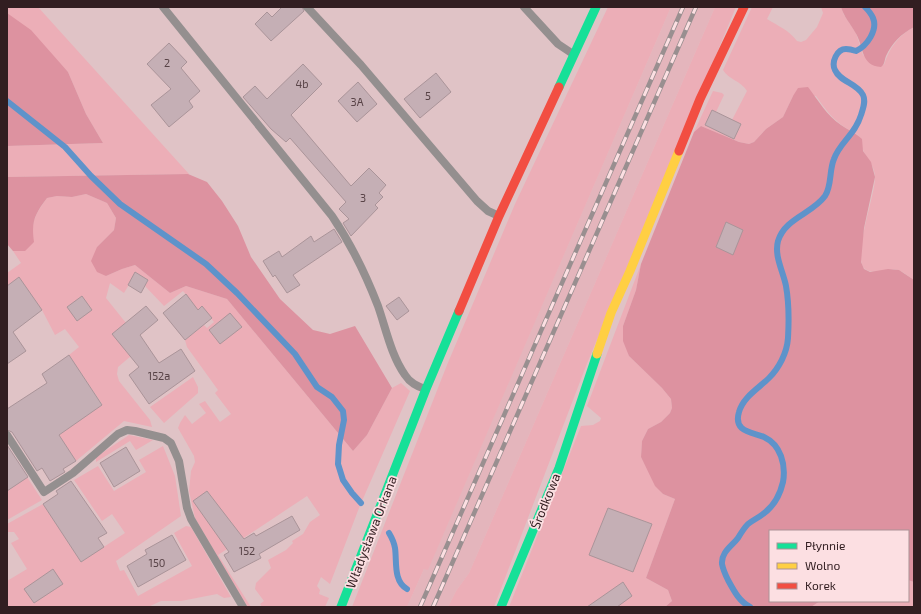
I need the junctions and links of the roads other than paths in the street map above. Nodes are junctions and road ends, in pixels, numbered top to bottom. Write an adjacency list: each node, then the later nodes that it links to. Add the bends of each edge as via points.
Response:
1 (163, 7): 8 (lane, via 332,216 362,269 404,375 409,381)
2 (307, 7): 7 (lane, via 361,64 477,201)
3 (524, 7): 6 (lane, via 558,44)
4 (596, 7): 6 (street, Władysława Orkana)
5 (744, 7): 12 (street, Środkowa, via 700,99 611,313 559,468)
6 (573, 54): 7 (street, Władysława Orkana)
7 (499, 216): 8 (street, Władysława Orkana)
8 (426, 390): 11 (street, Władysława Orkana)
9 (7, 435): 10 (lane, via 44,492 73,473 118,434 127,430 164,438 171,443 176,452 191,519)
10 (242, 607)
11 (341, 607)
12 (501, 607)

